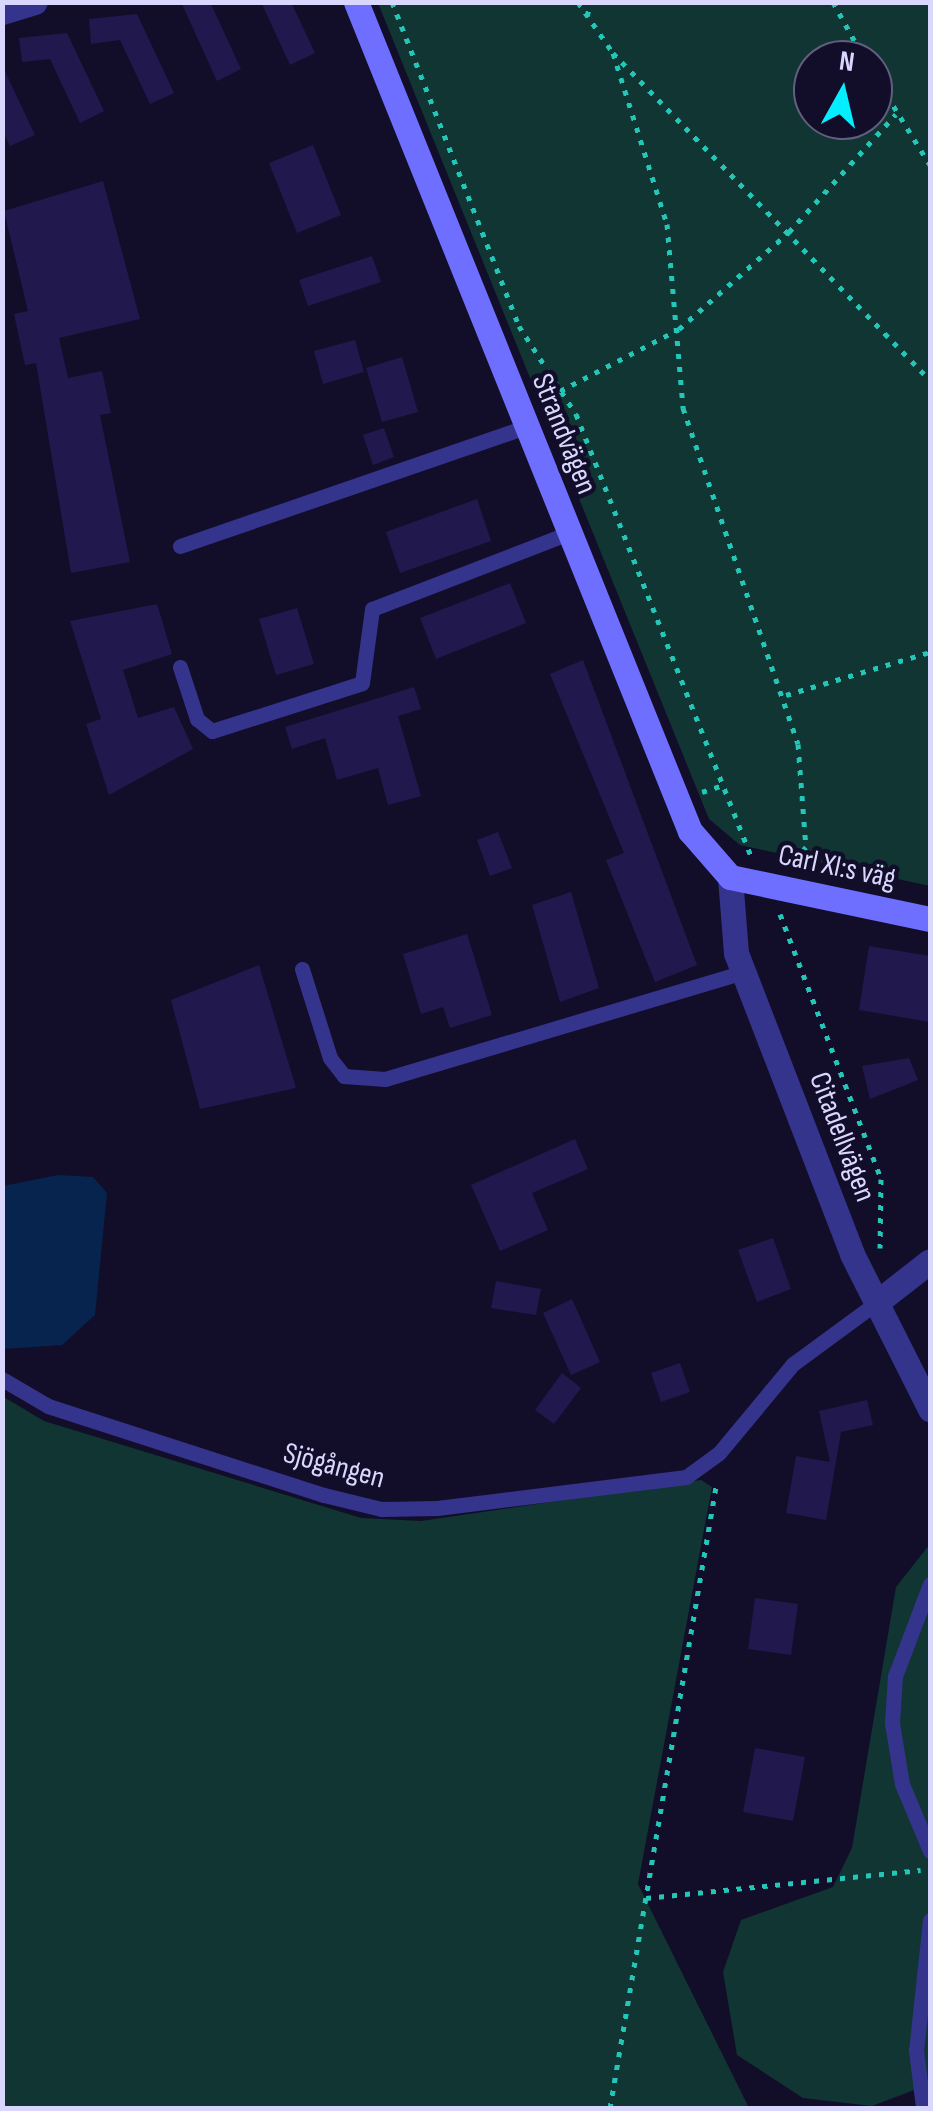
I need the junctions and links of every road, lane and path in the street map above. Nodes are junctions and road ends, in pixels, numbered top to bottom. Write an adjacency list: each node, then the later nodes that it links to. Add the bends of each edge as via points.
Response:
1 (34, 2): 7 (street)
2 (356, 2): 18 (street, Strandvägen)
3 (392, 2): 17 (path, via 518,326)
4 (578, 2): 8 (path)
5 (591, 2): 8 (path)
6 (833, 2): 9 (path)
7 (2, 12)
8 (586, 19): 10 (path)
9 (855, 40)
10 (613, 53): 14 (path); 15 (path, via 667,224)
11 (893, 109): 12 (path)
12 (896, 114): 13 (path); 14 (path)
13 (930, 165)
14 (789, 232): 15 (path); 16 (path)
15 (679, 330): 17 (path); 23 (path, via 683,408)
16 (930, 380)
17 (560, 391): 24 (path)
18 (526, 427): 19 (street, Strandvägen); 20 (lane)
19 (569, 534): 22 (lane, via 388,598 364,626 362,683 212,731 197,719); 26 (street, Strandvägen, via 676,802)
20 (180, 546)
21 (930, 652): 23 (path)
22 (180, 667)
23 (786, 695): 25 (path, via 807,814 806,847)
24 (752, 858)
25 (789, 865)
26 (730, 877): 28 (street, Carl XI:s väg); 30 (street, Citadellvägen)
27 (780, 913): 32 (path, via 882,1178)
28 (930, 919)
29 (302, 969): 30 (lane, via 330,1058 344,1076 385,1079)
30 (743, 972): 32 (street, Citadellvägen)
31 (930, 1260): 32 (street)
32 (876, 1303): 34 (street, Citadellvägen); 35 (lane, Sjögången, via 793,1364)
33 (2, 1380): 35 (lane, Sjögången, via 48,1406 381,1509 642,1487 686,1476)
34 (930, 1409)
35 (719, 1453): 39 (path)
36 (930, 1584): 37 (lane, via 895,1676 892,1723 902,1784)
37 (930, 1851)
38 (930, 1869): 39 (path)
39 (646, 1898): 42 (path)
40 (930, 1920): 41 (lane, via 916,2050 923,2107)
41 (930, 2106)
42 (610, 2108)

